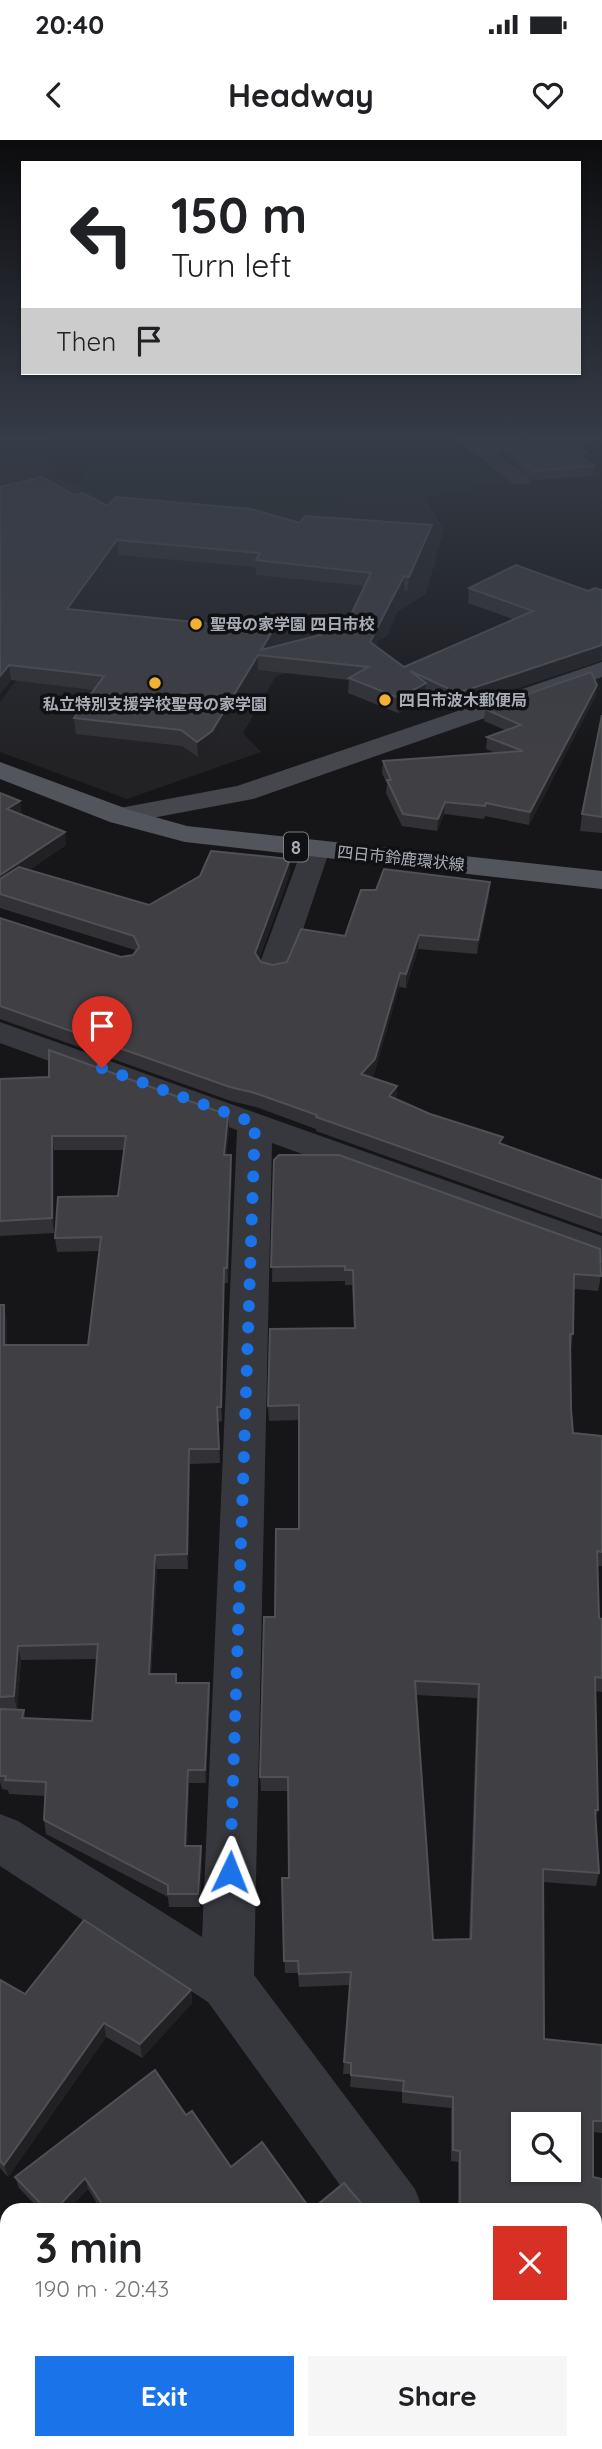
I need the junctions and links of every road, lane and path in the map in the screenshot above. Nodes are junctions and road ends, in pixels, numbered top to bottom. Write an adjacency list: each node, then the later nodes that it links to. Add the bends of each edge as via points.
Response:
1 (602, 669): 3 (street, via 243,793)
2 (0, 770): 3 (main road, 四日市鈴鹿環状線 / 8)
3 (120, 816): 4 (main road, 四日市鈴鹿環状線 / 8, via 186,834)
4 (316, 849): 5 (main road, 四日市鈴鹿環状線 / 8); 6 (street)
5 (602, 880)
6 (274, 968)
7 (0, 1032): 8 (street)
8 (255, 1123): 9 (street); 11 (street)
9 (602, 1250)
10 (0, 1838): 11 (street)
11 (227, 1983): 12 (street)
12 (389, 2203)

